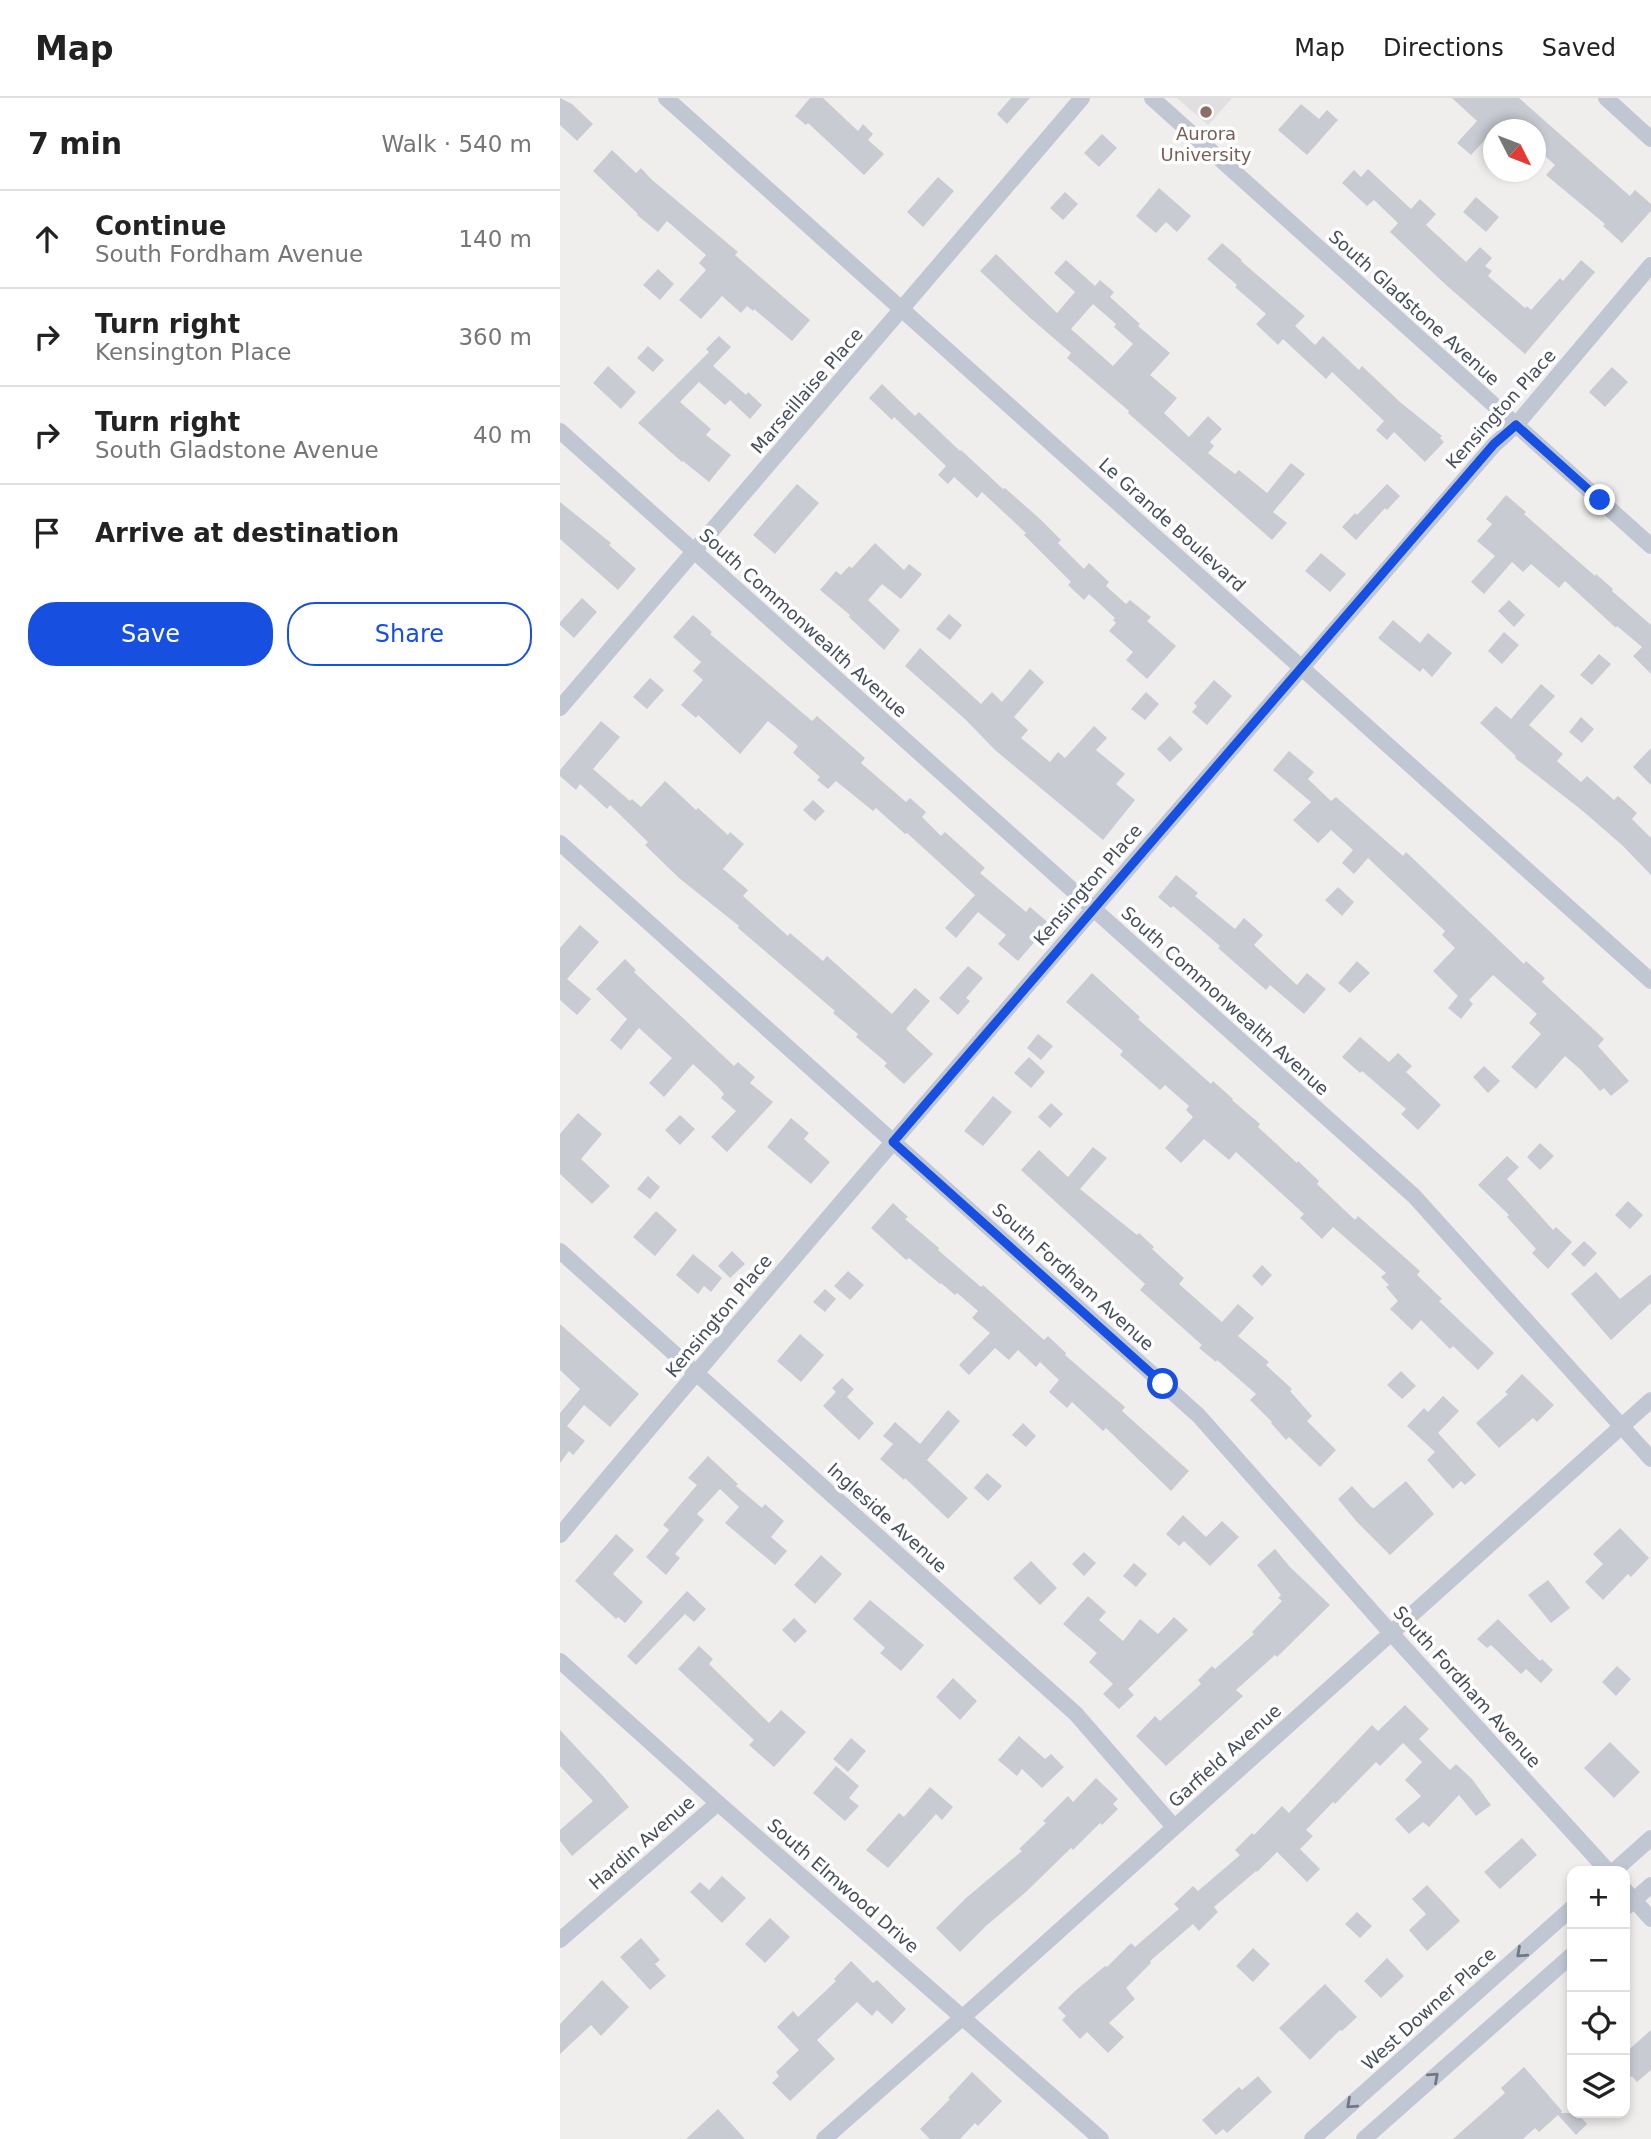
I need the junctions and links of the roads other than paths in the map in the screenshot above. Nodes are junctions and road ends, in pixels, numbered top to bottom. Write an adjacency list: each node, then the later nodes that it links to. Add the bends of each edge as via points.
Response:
1 (666, 98): 7 (street, Le Grande Boulevard)
2 (1082, 98): 7 (street, Marseillaise Place)
3 (1152, 98): 8 (street, South Gladstone Avenue)
4 (1606, 98): 5 (street)
5 (1651, 139)
6 (1651, 265): 8 (street, Kensington Place)
7 (902, 310): 11 (street, Marseillaise Place); 12 (street, Le Grande Boulevard)
8 (1516, 425): 10 (street, South Gladstone Avenue); 12 (street, Kensington Place, via 1494,444)
9 (560, 431): 11 (street, South Commonwealth Avenue)
10 (1651, 545)
11 (695, 551): 13 (street, Marseillaise Place); 15 (street, South Commonwealth Avenue)
12 (1301, 667): 15 (street, Kensington Place); 16 (street, Le Grande Boulevard)
13 (560, 708)
14 (560, 843): 17 (street, South Fordham Avenue)
15 (1093, 909): 17 (street, Kensington Place); 21 (street, South Commonwealth Avenue, via 1414,1196)
16 (1649, 973)
17 (893, 1142): 19 (street, Kensington Place); 24 (street, South Fordham Avenue, via 1199,1416)
18 (560, 1251): 19 (street, Ingleside Avenue)
19 (695, 1373): 23 (street, Kensington Place); 27 (street, Ingleside Avenue, via 1076,1714)
20 (1651, 1400): 21 (street, Garfield Avenue)
21 (1622, 1426): 22 (street, South Commonwealth Avenue); 24 (street, Garfield Avenue)
22 (1651, 1459)
23 (560, 1535)
24 (1391, 1633): 27 (street, Garfield Avenue); 29 (street, South Fordham Avenue)
25 (560, 1661): 26 (street, South Elmwood Drive)
26 (718, 1803): 36 (street, Hardin Avenue); 38 (street, South Elmwood Drive)
27 (1174, 1827): 38 (street, Garfield Avenue)
28 (1651, 1838): 30 (street)
29 (1603, 1866)
30 (1620, 1866)
31 (1651, 1885): 32 (street)
32 (1630, 1898)
33 (1630, 1901): 35 (street)
34 (1567, 1912): 41 (street, West Downer Place, one-way to 41)
35 (1651, 1919)
36 (560, 1940)
37 (1567, 1959): 42 (street, one-way to 37)
38 (963, 2017): 39 (street, Garfield Avenue); 40 (street, South Elmwood Drive)
39 (824, 2139)
40 (1101, 2139)
41 (1312, 2139)
42 (1364, 2139)

